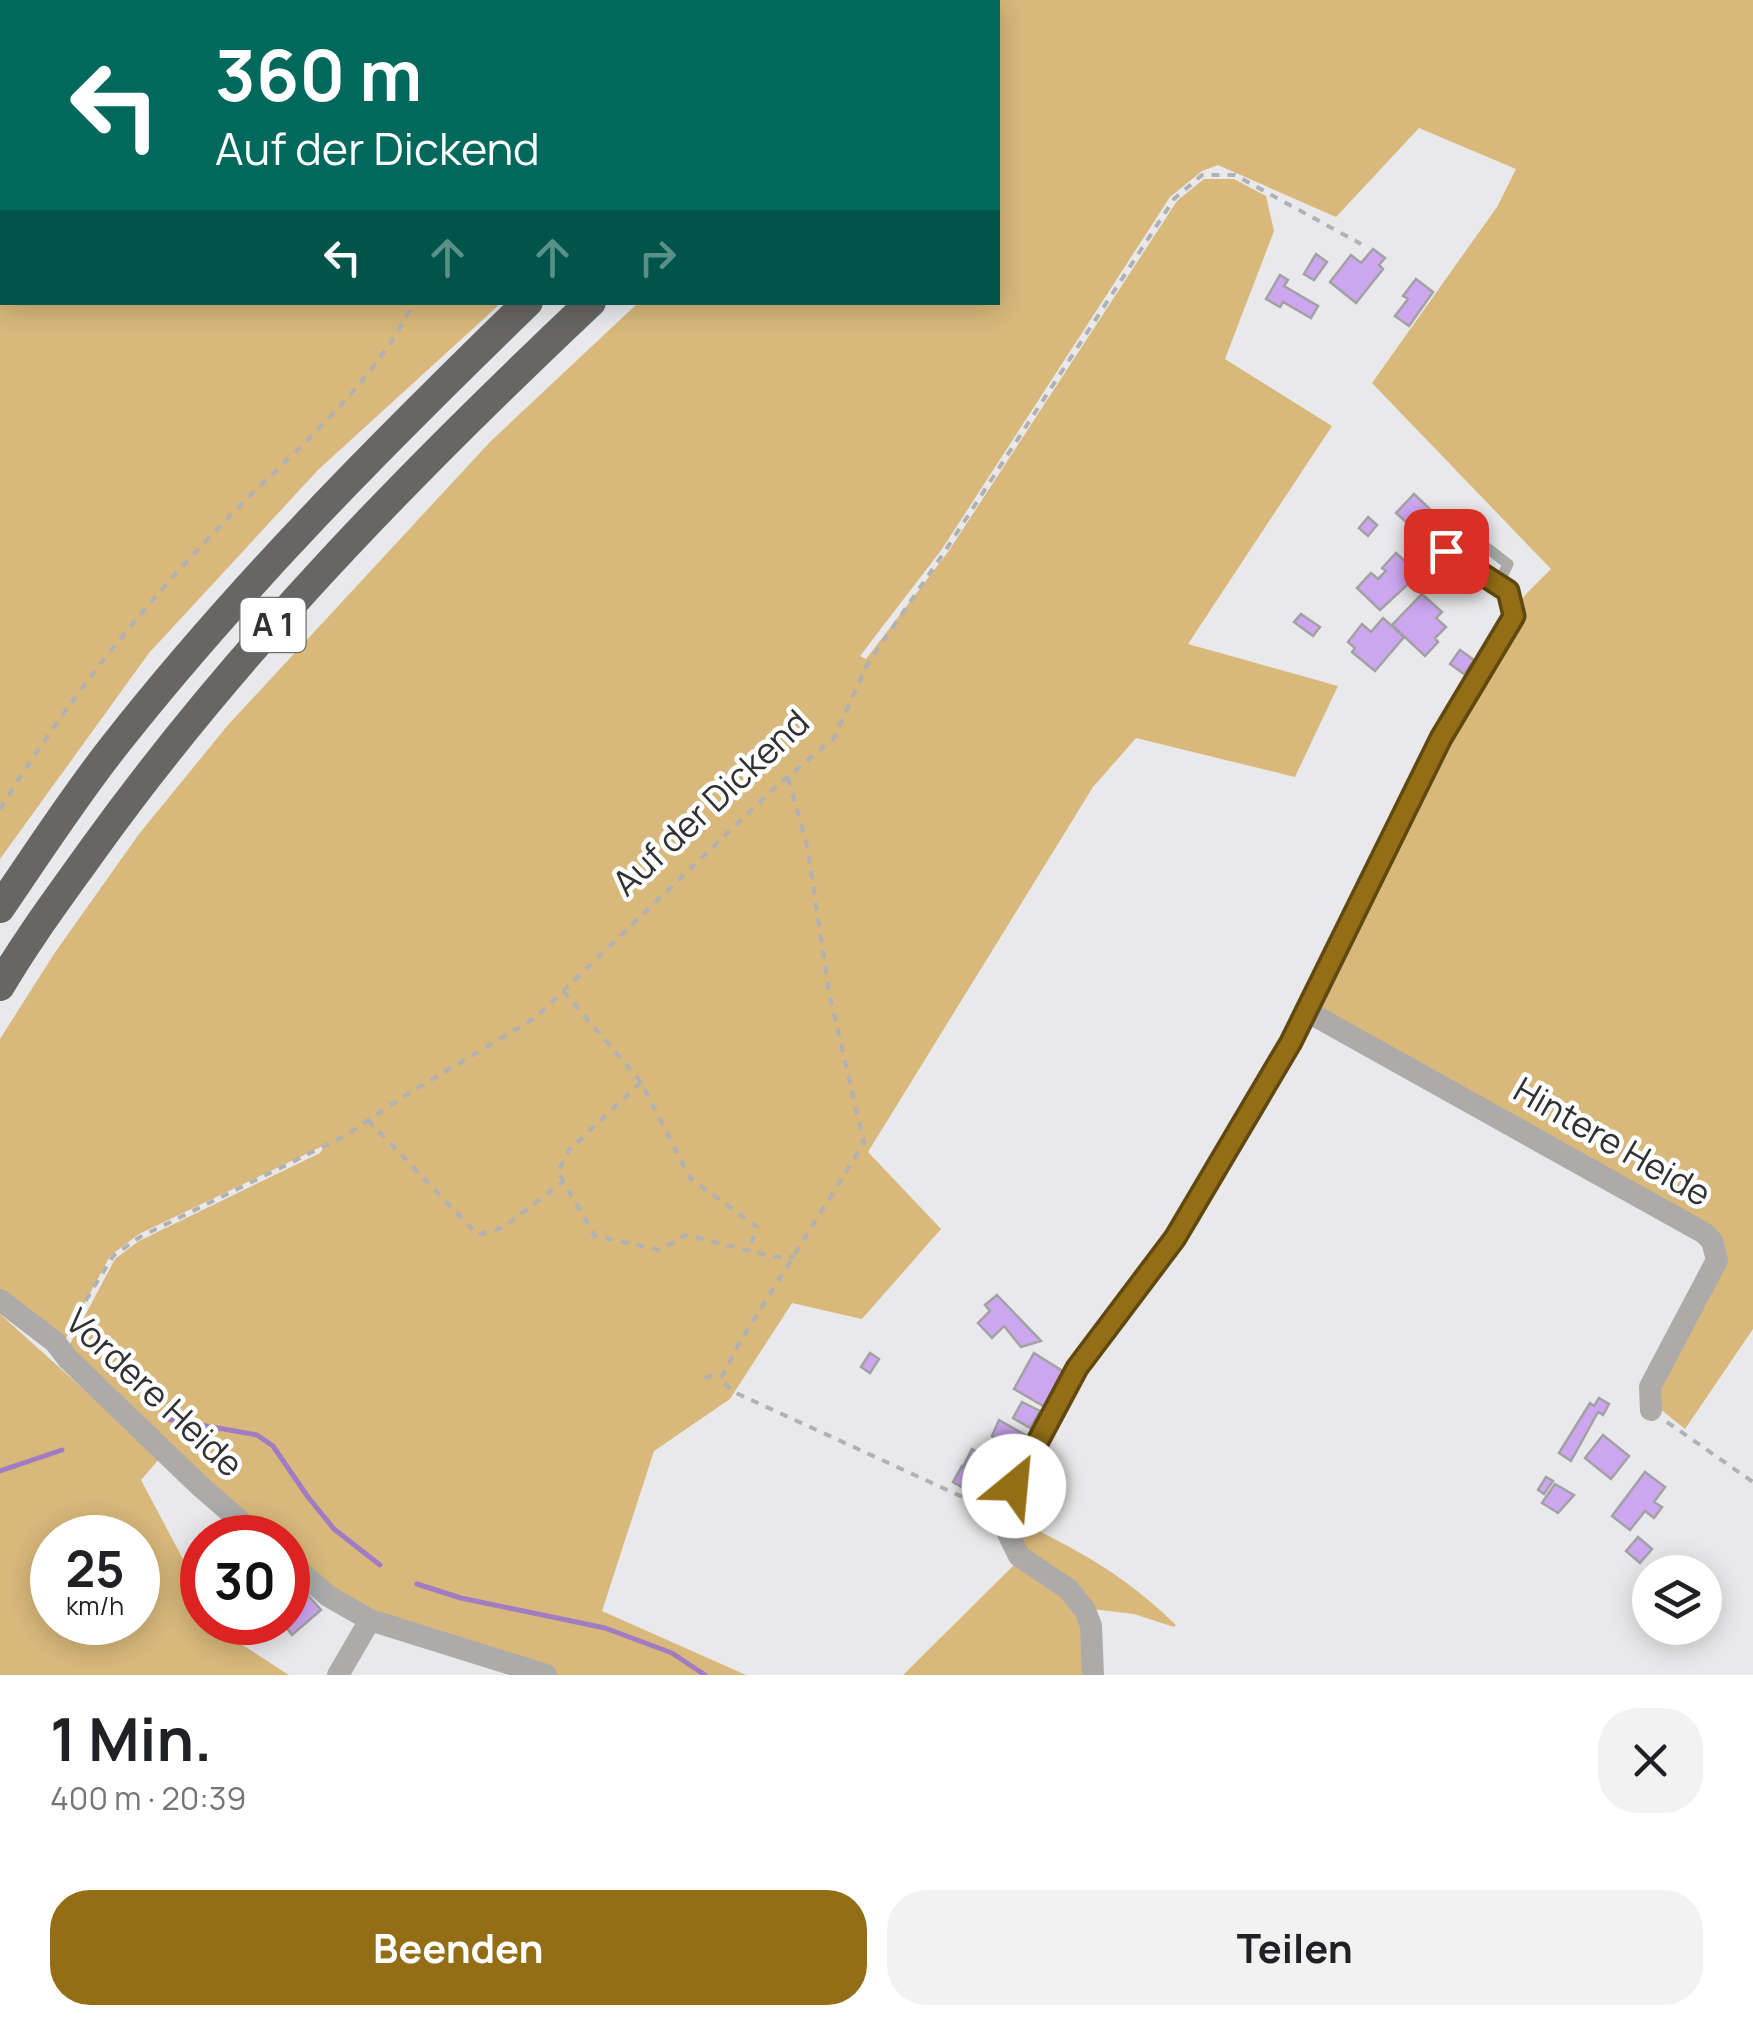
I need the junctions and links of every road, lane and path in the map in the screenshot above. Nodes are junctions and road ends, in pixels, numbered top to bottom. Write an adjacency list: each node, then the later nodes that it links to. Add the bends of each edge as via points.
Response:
1 (1361, 244): 6 (path, Auf der Dickend, via 1235,176 1202,176 1174,199 867,665 834,738)
2 (412, 305): 7 (path, via 368,377 128,626)
3 (588, 305): 9 (highway, A 1, via 294,601 135,791)
4 (518, 309): 8 (highway, A 1, via 356,471 192,653 113,747)
5 (1422, 576): 11 (street, via 1446,551 1508,591 1514,616 1441,738)
6 (788, 778): 10 (path, Auf der Dickend); 16 (path, via 864,1143)
7 (0, 809)
8 (0, 908)
9 (0, 986)
10 (563, 991): 12 (path); 13 (path, Auf der Dickend, via 534,1018)
11 (1308, 1012): 21 (street, Hintere Heide, via 1712,1241 1717,1260 1650,1387); 23 (street, via 1182,1228 1077,1368)
12 (642, 1082): 14 (path, via 570,1150 558,1172); 15 (path, via 690,1178 756,1227)
13 (368, 1120): 14 (path, via 478,1235 502,1228); 18 (path, Auf der Dickend, via 113,1256 73,1325)
14 (564, 1182): 15 (path, via 595,1236 660,1250 686,1235)
15 (750, 1251): 16 (path)
16 (794, 1257): 20 (path)
17 (0, 1300): 18 (street, Vordere Heide)
18 (55, 1342): 24 (street, Vordere Heide)
19 (705, 1378): 20 (path)
20 (720, 1380): 23 (path)
21 (1651, 1410): 22 (path)
22 (1753, 1482)
23 (998, 1514): 29 (street, via 1019,1556 1068,1589 1085,1610)
24 (233, 1515)
25 (310, 1580): 26 (street)
26 (370, 1620): 27 (street); 28 (street)
27 (338, 1675)
28 (546, 1675)
29 (1093, 1675)

